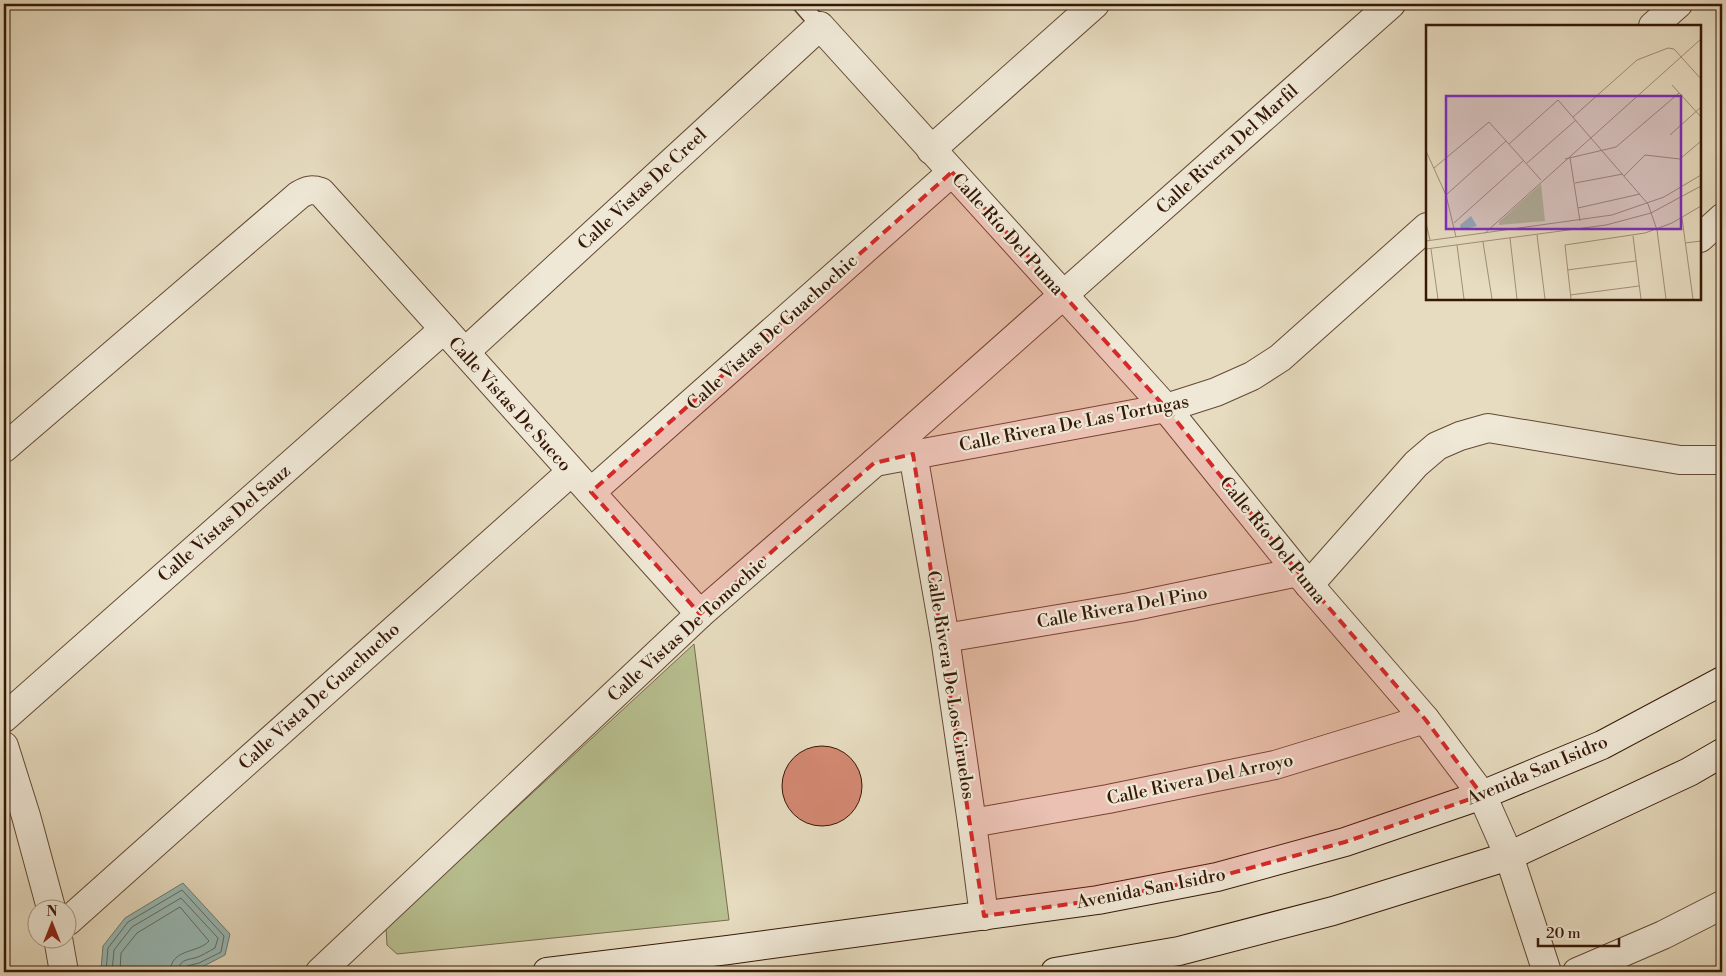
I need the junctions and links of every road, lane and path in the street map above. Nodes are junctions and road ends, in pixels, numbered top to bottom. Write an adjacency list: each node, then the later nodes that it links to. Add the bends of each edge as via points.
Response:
1 (801, 4): 6 (lane)
2 (1095, 4): 7 (street)
3 (1391, 4): 12 (street, Calle Rivera Del Marfil)
4 (1678, 4): 5 (street)
5 (1654, 25)
6 (820, 26): 7 (street, Calle Río Del Puma); 14 (street, Calle Vistas De Creel)
7 (931, 150): 8 (street, Calle Río Del Puma)
8 (952, 172): 12 (street, Calle Río Del Puma); 21 (street, Calle Vistas De Guachochic)
9 (1722, 218): 11 (street)
10 (1426, 228): 15 (street, Calle Rivera De Las Tortugas, via 1280,358 1252,376 1216,392)
11 (1701, 237)
12 (1063, 294): 15 (street, Calle Río Del Puma); 19 (street, Calle Vistas De Tomochic)
13 (444, 329): 14 (street, Calle Vistas De Sueco); 16 (street, Calle Vistas De Sueco, via 321,192 306,191); 26 (street, Calle Vistas Del Sauz)
14 (465, 352): 20 (street, Calle Vistas De Sueco)
15 (1166, 408): 17 (street, Calle Rivera De Las Tortugas); 22 (street, Calle Río Del Puma)
16 (4, 448)
17 (913, 454): 19 (street, Calle Rivera De Las Tortugas); 24 (street, Calle Rivera De Los Ciruelos)
18 (1722, 460): 22 (street, via 1680,460 1488,428 1437,446)
19 (874, 462): 23 (street, Calle Vistas De Tomochic)
20 (571, 472): 21 (street, Calle Vistas De Sueco); 35 (street, Calle Vista De Guachucho)
21 (591, 492): 23 (street, Calle Vistas De Sueco)
22 (1304, 579): 24 (street, Calle Rivera Del Pino); 27 (street, Calle Río Del Puma)
23 (700, 614): 40 (street, Calle Vistas De Tomochic)
24 (945, 638): 31 (street, Calle Rivera De Los Ciruelos)
25 (1722, 681): 30 (street, Avenida San Isidro, via 1602,745)
26 (4, 718)
27 (1425, 719): 30 (street, Calle Río Del Puma); 31 (street, Calle Rivera Del Arroyo, via 1275,765 1108,800)
28 (4, 746): 33 (street)
29 (1722, 753): 32 (street, via 1689,772)
30 (1482, 796): 32 (street, Calle Río Del Puma); 36 (street, Avenida San Isidro, via 1344,842 1217,877 1098,900)
31 (972, 823): 36 (street, Calle Rivera De Los Ciruelos)
32 (1509, 856): 43 (street, via 1333,911 1179,951); 44 (street, Calle Río Del Puma)
33 (48, 898)
34 (1722, 905): 45 (street)
35 (78, 912)
36 (984, 916): 38 (street, Avenida San Isidro)
37 (60, 948): 39 (street)
38 (728, 950): 41 (street, Avenida San Isidro); 42 (street)
39 (64, 972)
40 (320, 972)
41 (546, 972)
42 (704, 972)
43 (1055, 972)
44 (1547, 972)
45 (1577, 972)

